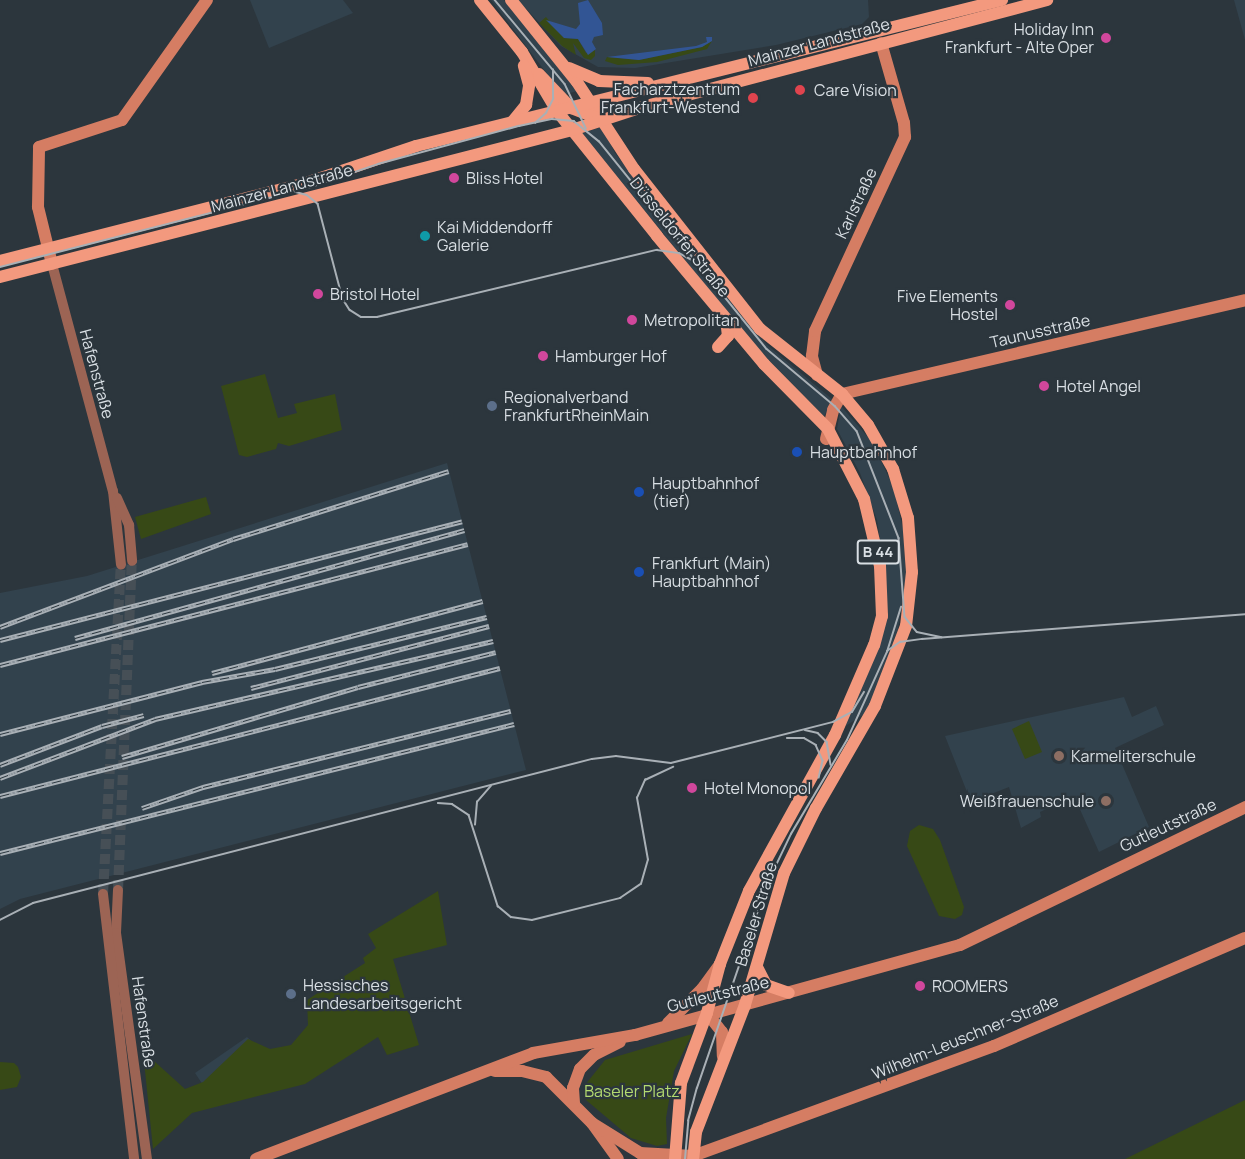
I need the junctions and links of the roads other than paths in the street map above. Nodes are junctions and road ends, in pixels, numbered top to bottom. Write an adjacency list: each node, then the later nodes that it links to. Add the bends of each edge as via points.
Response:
1 (207, 0): 16 (main road, via 129,112 116,124 39,147 38,207)
2 (480, 0): 7 (main road, B 44)
3 (511, 0): 8 (main road, B 44)
4 (1002, 0): 9 (main road, Mainzer Landstraße)
5 (1047, 0): 6 (main road, Mainzer Landstraße)
6 (881, 43): 13 (main road, Mainzer Landstraße); 23 (main road, Karlstraße, via 904,123 904,137 815,331 812,356)
7 (522, 52): 11 (main road); 12 (main road, B 44); 14 (main road, via 528,95 524,110)
8 (561, 62): 9 (main road, via 590,78 616,84); 10 (main road, B 44)
9 (684, 78): 10 (main road, Mainzer Landstraße)
10 (592, 104): 11 (main road, Mainzer Landstraße); 13 (main road, B 44)
11 (571, 108): 12 (main road, Mainzer Landstraße); 13 (main road)
12 (557, 111): 14 (main road, Mainzer Landstraße); 15 (main road, B 44)
13 (601, 119): 15 (main road, Mainzer Landstraße); 23 (main road, Düsseldorfer Straße / B 44, via 621,152 760,329)
14 (512, 122): 16 (main road, Mainzer Landstraße, via 416,146 309,182)
15 (572, 130): 18 (main road, Mainzer Landstraße); 21 (main road, Düsseldorfer Straße / B 44)
16 (48, 249): 17 (main road, Mainzer Landstraße); 18 (main road)
17 (0, 261)
18 (52, 264): 19 (main road, Mainzer Landstraße); 26 (street, Hafenstraße)
19 (0, 278)
20 (1245, 300): 24 (main road, Taunusstraße)
21 (726, 319): 22 (main road, via 728,336); 25 (main road, Düsseldorfer Straße / B 44)
22 (718, 347)
23 (817, 375): 24 (main road, B 44)
24 (842, 394): 25 (main road); 34 (main road, Baseler Straße / B 44, via 884,449 901,490 910,536 907,621 887,681 792,854)
25 (827, 434): 33 (main road, Baseler Straße / B 44, via 864,499 882,590 879,631 841,723 767,856)
26 (113, 491): 27 (street, Hafenstraße, via 129,525); 28 (street, Hafenstraße)
27 (132, 561)
28 (121, 565)
29 (1245, 807): 35 (main road, Gutleutstraße, via 960,945)
30 (118, 890): 47 (street, Hafenstraße, via 117,933)
31 (103, 894): 46 (street, Hafenstraße)
32 (1245, 938): 45 (main road, Wilhelm-Leuschner-Straße, via 994,1046)
33 (720, 964): 37 (main road, Baseler Straße / B 44); 38 (main road, via 702,989)
34 (757, 967): 35 (main road, via 766,985); 36 (main road, Baseler Straße / B 44)
35 (789, 993): 36 (main road, Gutleutstraße)
36 (745, 1005): 37 (main road, Gutleutstraße); 40 (main road, Baseler Straße / B 44)
37 (707, 1013): 38 (main road, Gutleutstraße); 40 (main road, B 44, via 722,1032); 44 (main road, B 44, via 681,1083)
38 (667, 1024): 39 (main road, Gutleutstraße)
39 (635, 1035): 41 (main road, Gutleutstraße, via 533,1053); 42 (main road, via 585,1063 573,1088)
40 (723, 1056): 45 (main road, B 44, via 696,1132)
41 (488, 1072): 42 (main road, via 522,1071 546,1077); 48 (main road, Gutleutstraße)
42 (574, 1103): 43 (main road)
43 (592, 1123): 44 (main road, via 628,1148); 49 (main road)
44 (675, 1158): 45 (main road)
45 (693, 1158)
46 (134, 1159)
47 (147, 1159)
48 (255, 1159)
49 (618, 1159)

